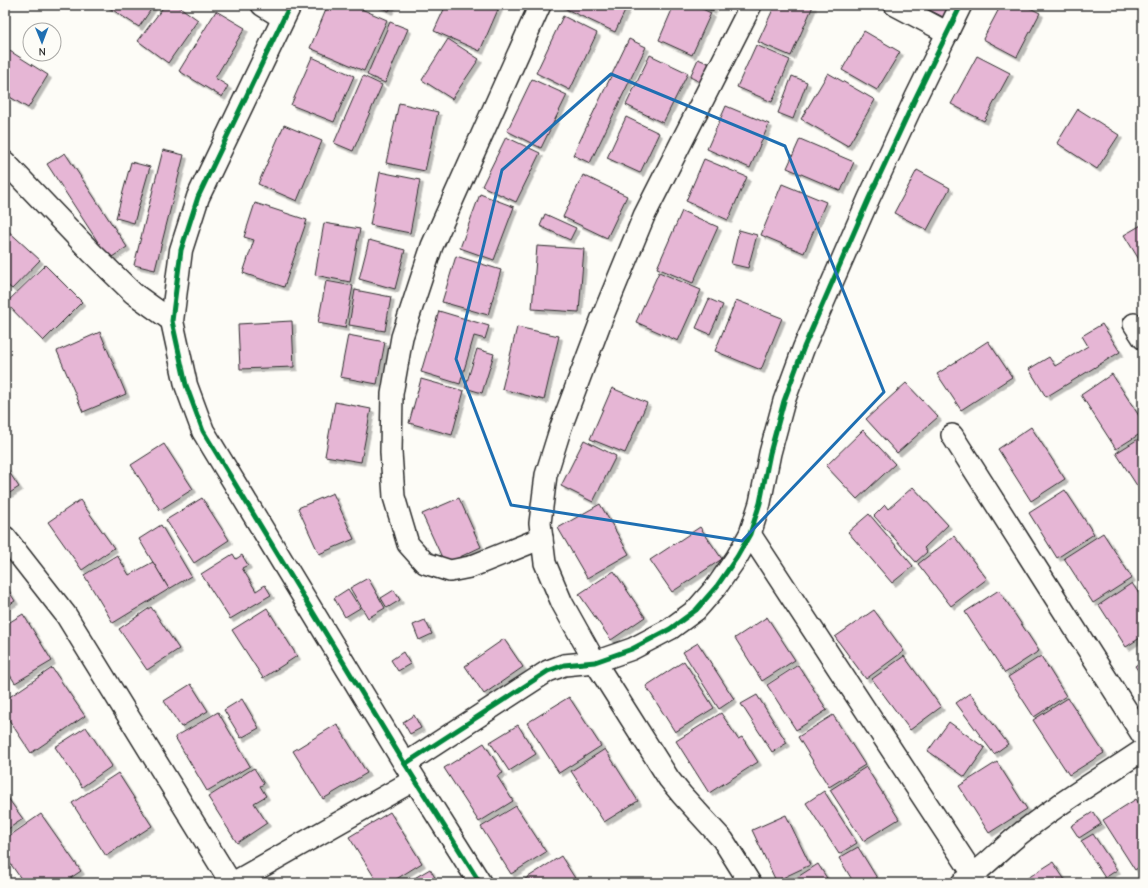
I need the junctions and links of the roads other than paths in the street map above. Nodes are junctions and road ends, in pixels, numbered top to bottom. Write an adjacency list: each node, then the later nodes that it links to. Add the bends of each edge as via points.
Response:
1 (262, 5): 6 (street)
2 (540, 5): 13 (street, via 432,246 402,337 392,394 391,452 394,497 408,544 425,563 450,571 470,567)
3 (751, 5): 13 (street, via 644,216 602,318 546,475 540,523)
4 (895, 5): 7 (street)
5 (961, 5): 7 (street)
6 (286, 11): 9 (street, via 198,198 181,250)
7 (948, 34): 11 (street, via 869,198 804,347 784,401 760,503)
8 (5, 162): 9 (street, via 128,288)
9 (172, 321): 17 (street, via 186,385 203,431)
10 (952, 435): 15 (street)
11 (750, 534): 14 (street, via 738,557 696,610 670,629 632,649); 18 (street)
12 (5, 537): 19 (street, via 66,614)
13 (542, 538): 14 (street, via 545,563 562,603)
14 (595, 662): 17 (street, via 564,665 548,671); 21 (street, via 670,779 723,840)
15 (1143, 736)
16 (1143, 750): 18 (street, via 1015,838)
17 (409, 772): 19 (street); 20 (street)
18 (972, 880)
19 (232, 883)
20 (480, 883)
21 (750, 883)

